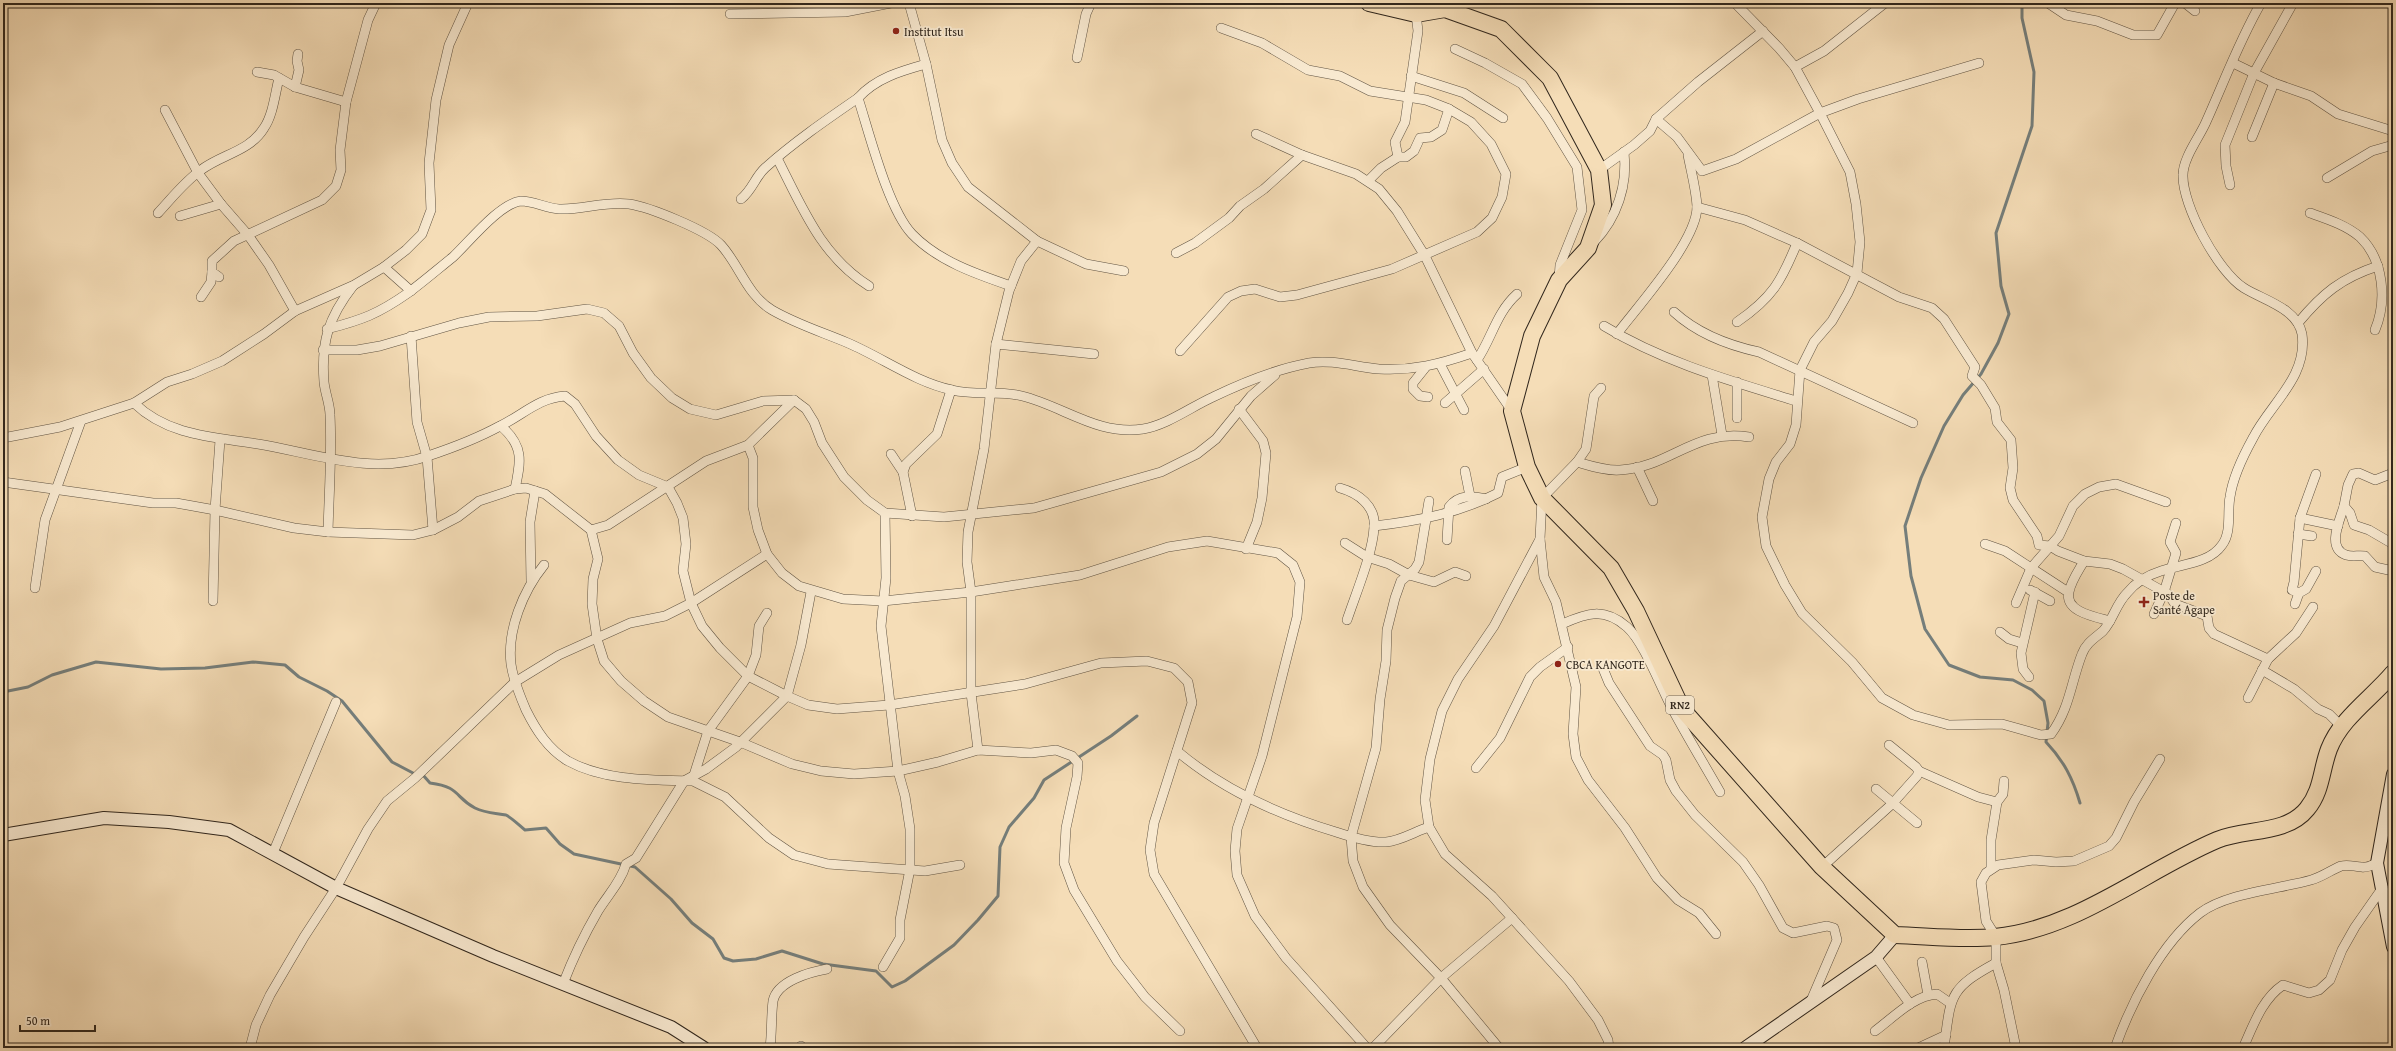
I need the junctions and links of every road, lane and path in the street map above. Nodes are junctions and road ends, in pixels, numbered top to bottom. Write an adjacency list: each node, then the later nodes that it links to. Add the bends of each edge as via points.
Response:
1 (376, 3): 37 (street, via 368,20)
2 (468, 3): 70 (street, via 449,45 436,100 429,163 431,210 422,234)
3 (891, 3): 15 (street)
4 (909, 3): 26 (street)
5 (1091, 3): 24 (street, via 1086,14)
6 (1369, 3): 19 (highway, RN2)
7 (1461, 3): 16 (street)
8 (1735, 3): 21 (street)
9 (1885, 3): 28 (street, via 1824,51)
10 (2048, 3): 11 (street, via 2066,15 2097,20 2133,35 2157,35)
11 (2175, 3)
12 (2185, 3): 17 (street)
13 (2261, 3): 25 (street, via 2238,46)
14 (2293, 3): 30 (street)
15 (846, 8): 18 (street)
16 (1445, 9): 19 (highway, RN2); 52 (highway, RN2, via 1501,29 1550,78)
17 (2195, 11)
18 (730, 14)
19 (1416, 14): 31 (street, via 1418,31)
20 (1221, 28): 36 (street, via 1262,43 1308,70 1340,76 1370,91)
21 (1763, 31): 28 (street); 42 (street, via 1698,82)
22 (1455, 49): 73 (street, via 1522,84 1547,118 1577,167 1582,210 1560,265)
23 (298, 54): 34 (street, via 299,70)
24 (1077, 58)
25 (2233, 63): 30 (street); 83 (street, via 2186,161 2182,174 2184,188 2194,216 2219,264 2239,285 2272,301)
26 (926, 64): 35 (street, via 897,72 865,90); 64 (street, via 942,140 952,163 968,187)
27 (1979, 64): 40 (street)
28 (1795, 67): 40 (street)
29 (257, 72): 32 (street, via 265,72)
30 (2254, 73): 33 (street); 56 (street, via 2225,145)
31 (1411, 76): 36 (street); 41 (street, via 1464,93)
32 (279, 78): 34 (street); 53 (street, via 265,127 255,140)
33 (2274, 82): 43 (street, via 2311,96 2338,114); 45 (street)
34 (295, 87): 37 (street)
35 (858, 98): 51 (street, via 792,144); 76 (street, via 886,186 910,232 936,253 972,272)
36 (1407, 99): 38 (street, via 1426,100); 50 (street, via 1406,122 1395,142)
37 (346, 102): 63 (street, via 340,150 342,170 336,186 322,200)
38 (1448, 109): 50 (street, via 1442,130 1431,137 1420,138 1414,151 1406,157); 68 (street, via 1471,122 1490,144 1506,174 1502,197 1492,218 1477,232)
39 (165, 110): 53 (street)
40 (1820, 112): 47 (street, via 1736,158 1702,171); 72 (street, via 1850,172 1860,242)
41 (1503, 118)
42 (1656, 120): 47 (street, via 1677,137); 48 (street, via 1650,131)
43 (2393, 131)
44 (1256, 134): 49 (street)
45 (2252, 137)
46 (2393, 145): 54 (street, via 2372,151)
47 (1687, 151): 59 (street)
48 (1624, 152): 52 (street); 66 (street, via 1627,172 1620,198 1604,232)
49 (1302, 155): 55 (street); 67 (street, via 1229,218)
50 (1398, 157): 55 (street)
51 (778, 158): 57 (street, via 759,174 756,183); 75 (street, via 808,218 830,254)
52 (1599, 170): 66 (highway, RN2, via 1603,205)
53 (198, 173): 58 (street); 60 (street, via 175,192)
54 (2327, 178)
55 (1369, 180): 68 (street, via 1397,211)
56 (2230, 185)
57 (741, 199)
58 (220, 204): 62 (street, via 211,209); 63 (street)
59 (1697, 207): 65 (street, via 1745,220); 87 (street, via 1689,234 1679,253)
60 (158, 213)
61 (2310, 213): 69 (street, via 2340,225 2360,237)
62 (180, 216)
63 (248, 235): 79 (street, via 234,241 212,261 215,274); 80 (street, via 269,265)
64 (1036, 241): 71 (street, via 1086,264); 76 (street, via 1020,261)
65 (1797, 243): 72 (street); 82 (street, via 1783,276 1768,297)
66 (1588, 248): 73 (highway, RN2)
67 (1176, 253)
68 (1425, 256): 91 (street, via 1392,269 1297,295 1280,297 1256,289 1241,291 1228,298); 93 (street)
69 (2378, 266): 83 (street, via 2339,282 2315,302); 86 (street, via 2382,289 2380,319)
70 (384, 267): 74 (street); 77 (street)
71 (1124, 271)
72 (1857, 273): 97 (street, via 1832,321 1814,342); 165 (street, via 1899,297 1932,308 1944,319 1975,367 1972,376 1981,385 1995,408 1997,422 2011,440 2013,468 2010,488 2013,500 2037,536 2039,544)
73 (1559, 280): 112 (highway, RN2, via 1532,336)
74 (354, 285): 80 (street); 85 (street, via 338,305)
75 (869, 286)
76 (1011, 286): 89 (street)
77 (411, 291): 85 (street, via 377,313); 102 (street, via 511,204 523,201 559,209 599,204 629,204 704,232 720,244 751,292 768,308 808,328 849,343 927,382)
78 (1517, 294): 93 (street, via 1499,315 1484,350)
79 (201, 297)
80 (295, 311): 108 (street, via 222,361 167,382)
81 (1674, 312): 97 (street, via 1703,334 1759,352)
82 (1737, 322)
83 (2298, 323): 172 (street, via 2302,335 2296,375 2253,437 2235,476 2230,497 2228,532 2224,544 2206,558)
84 (1604, 326): 87 (street)
85 (327, 329): 90 (street)
86 (2375, 330)
87 (1617, 334): 99 (street)
88 (411, 336): 90 (street, via 357,350); 106 (street, via 489,317 537,316 588,309 604,313 619,326 651,378 672,398 690,408 716,414 763,401); 123 (street, via 417,422)
89 (996, 344): 92 (street); 104 (street)
90 (324, 350): 124 (street, via 324,384 330,414)
91 (1180, 351)
92 (1094, 354)
93 (1475, 357): 94 (street); 96 (street)
94 (1440, 364): 95 (street); 103 (street)
95 (1425, 368): 98 (street, via 1378,369 1341,363 1310,362); 105 (street, via 1413,383 1413,389 1420,396)
96 (1484, 369): 103 (street); 112 (street)
97 (1800, 370): 107 (street); 115 (street)
98 (1280, 372): 104 (street, via 1243,384 1145,429 1121,430 1082,421 1052,406 1020,395); 110 (street)
99 (1712, 375): 100 (street); 117 (street)
100 (1737, 382): 107 (street); 113 (street)
101 (1601, 388): 125 (street, via 1594,396 1586,449)
102 (951, 390): 104 (street); 129 (street, via 937,434 906,464)
103 (1455, 393): 109 (street); 111 (street)
104 (989, 394): 147 (street, via 984,449)
105 (1428, 397)
106 (794, 400): 121 (street); 146 (street, via 806,409 822,443 844,477 867,500)
107 (1796, 401): 197 (street, via 1796,424 1790,444 1776,462 1769,479 1762,517 1766,546 1802,613 1852,662 1882,698 1913,715 1949,725 2002,724 2041,735 2051,734 2064,713 2082,652)
108 (134, 403): 114 (street); 120 (street, via 145,413 168,426)
109 (1445, 403)
110 (1239, 409): 147 (street, via 1216,439 1197,454 1161,472 1034,508); 166 (street, via 1263,441 1266,454 1262,498)
111 (1464, 410)
112 (1512, 411): 126 (highway, RN2)
113 (1737, 418)
114 (81, 421): 119 (street); 136 (street)
115 (1913, 423)
116 (501, 426): 123 (street); 133 (street, via 533,405 551,397 565,396 575,404 596,436 618,460 639,475); 135 (street, via 514,436 519,448)
117 (1722, 435): 118 (street); 127 (street, via 1694,443 1680,452)
118 (1749, 437)
119 (3, 438)
120 (220, 440): 124 (street, via 258,444); 145 (street)
121 (748, 444): 133 (street, via 706,461); 167 (street, via 753,458 753,508)
122 (891, 454): 129 (street)
123 (427, 457): 124 (street, via 388,464); 155 (street)
124 (329, 460): 157 (street)
125 (1577, 462): 127 (street, via 1619,470); 139 (street)
126 (1527, 467): 139 (highway, RN2); 140 (street, via 1502,476 1498,493)
127 (1637, 467): 142 (street)
128 (1465, 471): 138 (street)
129 (903, 472): 149 (street)
130 (2393, 473): 144 (street, via 2375,480 2359,473 2353,474 2348,484)
131 (2316, 474): 151 (street)
132 (3, 482): 136 (street)
133 (668, 487): 156 (street, via 608,525); 190 (street, via 683,518 686,544 683,571)
134 (1340, 488): 153 (street, via 1360,495 1367,504)
135 (516, 489): 137 (street, via 526,488); 155 (street, via 479,501 458,517)
136 (54, 490): 145 (street); 180 (street, via 41,540)
137 (535, 491): 156 (street, via 545,494); 178 (street, via 530,522)
138 (1470, 496): 140 (street); 148 (street, via 1452,503)
139 (1542, 498): 160 (street); 241 (highway, RN2, via 1611,568 1636,611 1682,709)
140 (1486, 499): 148 (street)
141 (1429, 501): 150 (street)
142 (1653, 501)
143 (2166, 502): 165 (street, via 2116,484 2099,487 2085,494 2073,506 2064,530)
144 (2344, 506): 154 (street); 164 (street, via 2352,516 2354,525 2369,530)
145 (215, 510): 157 (street, via 294,528); 187 (street)
146 (885, 513): 149 (street); 188 (street, via 886,578)
147 (973, 513): 149 (street, via 944,517); 182 (street, via 968,532 967,562)
148 (1448, 513): 150 (street); 161 (street)
149 (912, 516)
150 (1426, 518): 153 (street); 175 (street, via 1419,562)
151 (2300, 518): 154 (street); 158 (street)
152 (2176, 523): 172 (street, via 2170,538 2176,553)
153 (1374, 526): 168 (street)
154 (2338, 526): 174 (street, via 2335,543 2338,550 2347,556 2365,556 2376,567)
155 (433, 530): 157 (street, via 413,535)
156 (591, 530): 200 (street, via 598,559 593,580 592,604)
157 (328, 532)
158 (2298, 534): 159 (street); 186 (street, via 2294,582 2291,588)
159 (2312, 536)
160 (1540, 539): 198 (street, via 1544,576 1556,602); 235 (street, via 1494,626 1458,679 1442,712 1430,759 1425,800)
161 (1447, 540)
162 (1344, 543): 168 (street)
163 (1985, 544): 171 (street, via 2005,550)
164 (2393, 544)
165 (2050, 546): 169 (street); 171 (street)
166 (1246, 548): 182 (street, via 1207,541 1199,542 1168,547 1080,574); 231 (street, via 1278,553 1293,565 1300,582 1298,617 1262,756)
167 (767, 554): 181 (street, via 782,573 798,586); 190 (street)
168 (1367, 557): 175 (street, via 1389,564); 196 (street)
169 (2084, 561): 177 (street, via 2110,564); 184 (street)
170 (544, 565): 178 (street)
171 (2031, 568): 179 (street); 184 (street)
172 (2172, 568): 177 (street); 185 (street)
173 (2316, 570): 186 (street, via 2309,586)
174 (2393, 571)
175 (1409, 575): 176 (street, via 1434,582 1455,572); 237 (street, via 1401,581 1389,624 1376,748)
176 (1466, 576)
177 (2143, 579): 185 (street); 197 (street, via 2127,592 2116,606)
178 (531, 581): 209 (street, via 512,637 511,664)
179 (2024, 586): 183 (street); 191 (street)
180 (35, 588)
181 (811, 592): 188 (street, via 843,599); 211 (street, via 801,645)
182 (971, 592): 188 (street); 210 (street)
183 (2035, 592): 189 (street); 201 (street, via 2030,621)
184 (2068, 592): 197 (street, via 2070,602 2076,609)
185 (2164, 592): 195 (street); 203 (street, via 2175,604 2207,616 2209,628 2214,634)
186 (2299, 593): 192 (street)
187 (212, 601)
188 (883, 601): 214 (street, via 881,626)
189 (2050, 601)
190 (691, 603): 200 (street, via 665,616 630,623); 207 (street, via 702,626)
191 (2016, 603)
192 (2295, 604)
193 (2313, 606): 203 (street, via 2296,633)
194 (767, 613): 207 (street, via 760,626 756,655)
195 (2154, 614)
196 (1347, 620)
197 (2110, 621)
198 (1562, 624): 202 (street); 230 (street, via 1586,614 1597,613 1613,618 1627,627 1638,641 1673,710)
199 (2000, 632): 201 (street, via 2008,639)
200 (597, 639): 209 (street, via 559,655); 216 (street, via 604,661 644,701 668,717)
201 (2022, 643): 208 (street, via 2023,669)
202 (1568, 647): 222 (street, via 1530,677 1500,738); 247 (street, via 1576,687 1573,734 1576,757 1588,780 1625,828 1657,878 1678,900 1699,914)
203 (2268, 659): 205 (street)
204 (1602, 666): 259 (street, via 1609,683 1650,746 1663,755 1676,791 1695,815 1743,862 1783,928 1793,933 1827,926 1834,928 1837,940)
205 (2262, 670): 212 (street); 215 (street, via 2294,689 2318,709 2329,714)
206 (2393, 673): 215 (highway)
207 (748, 676): 211 (street); 216 (street)
208 (2030, 677)
209 (516, 682): 227 (street, via 535,729 553,750 569,761 610,776); 245 (street, via 387,801 368,829)
210 (971, 693): 214 (street); 219 (street); 220 (street, via 1025,684 1101,663 1147,661 1174,668 1188,682 1192,703)
211 (787, 696): 214 (street, via 808,705 837,709); 217 (street)
212 (2248, 698)
213 (336, 702): 238 (street)
214 (889, 706): 223 (street)
215 (2341, 726): 249 (highway, via 2329,749 2320,786 2307,810 2286,825 2218,840 2090,906 2041,927)
216 (708, 731): 217 (street); 226 (street)
217 (740, 742): 223 (street, via 792,764 820,771 854,774); 226 (street, via 706,769)
218 (1889, 745): 224 (street)
219 (978, 750): 223 (street); 262 (street, via 1031,753 1056,750 1075,759 1077,777 1066,828 1064,863 1074,890 1117,961 1146,997)
220 (1177, 751): 231 (street, via 1196,766); 268 (street, via 1154,823 1150,850 1154,874)
221 (2160, 759): 242 (street, via 2109,846 2074,861 2034,860)
222 (1476, 768)
223 (898, 770): 243 (street, via 910,830)
224 (1919, 771): 232 (street, via 1978,797); 233 (street)
225 (2393, 774): 239 (street)
226 (694, 775): 227 (street)
227 (684, 781): 243 (street, via 693,781 725,797 769,838 794,855 828,864); 257 (street, via 636,858 626,864 623,873 598,910 576,950)
228 (2004, 781): 232 (street, via 2003,794)
229 (1876, 789): 233 (street)
230 (1720, 792)
231 (1248, 798): 237 (street, via 1310,824); 269 (street, via 1237,829 1235,851 1237,875 1255,916 1286,958)
232 (1998, 802): 242 (street, via 1991,840)
233 (1892, 804): 234 (street); 241 (street)
234 (1917, 823)
235 (1429, 827): 237 (street, via 1388,842); 246 (street, via 1444,854 1492,896)
236 (3, 835): 238 (street, via 104,818 169,822 229,830)
237 (1352, 837): 256 (street, via 1353,861 1363,887 1390,925)
238 (273, 853): 245 (street)
239 (2377, 863): 244 (street); 277 (street, via 2364,868 2342,866 2312,880 2230,898 2201,912 2182,931 2154,967 2128,1013)
240 (960, 865): 243 (street, via 924,871)
241 (1822, 867): 248 (highway, RN2)
242 (1991, 868): 249 (street, via 1981,882 1986,921)
243 (910, 869): 254 (street, via 900,920 900,938)
244 (2383, 887): 250 (street); 278 (street, via 2355,927 2330,980 2319,990 2309,993 2283,985 2274,991 2263,1005)
245 (336, 888): 257 (street); 265 (street, via 270,995 256,1025)
246 (1512, 918): 256 (street); 272 (street, via 1569,981 1598,1020 1608,1040)
247 (1716, 934)
248 (1895, 934): 249 (highway); 251 (street)
249 (1996, 937): 253 (street)
250 (2393, 948)
251 (1876, 957): 259 (street); 261 (street)
252 (1922, 962): 258 (street)
253 (1996, 963): 260 (street, via 1971,976); 276 (street)
254 (883, 967)
255 (827, 969): 267 (street, via 796,978 779,992 774,1000)
256 (1441, 978): 270 (street); 271 (street)
257 (563, 984): 266 (street, via 670,1027)
258 (1928, 995): 260 (street, via 1937,994); 261 (street)
259 (1810, 1003): 273 (street)
260 (1950, 1003): 264 (street)
261 (1910, 1004): 263 (street)
262 (1180, 1031)
263 (1875, 1031)
264 (1946, 1035): 274 (street); 275 (street)
265 (250, 1048)
266 (704, 1048)
267 (770, 1048)
268 (1257, 1048)
269 (1367, 1048)
270 (1373, 1048)
271 (1498, 1048)
272 (1608, 1048)
273 (1745, 1048)
274 (1918, 1048)
275 (1944, 1048)
276 (2016, 1048)
277 (2115, 1048)
278 (2244, 1048)

